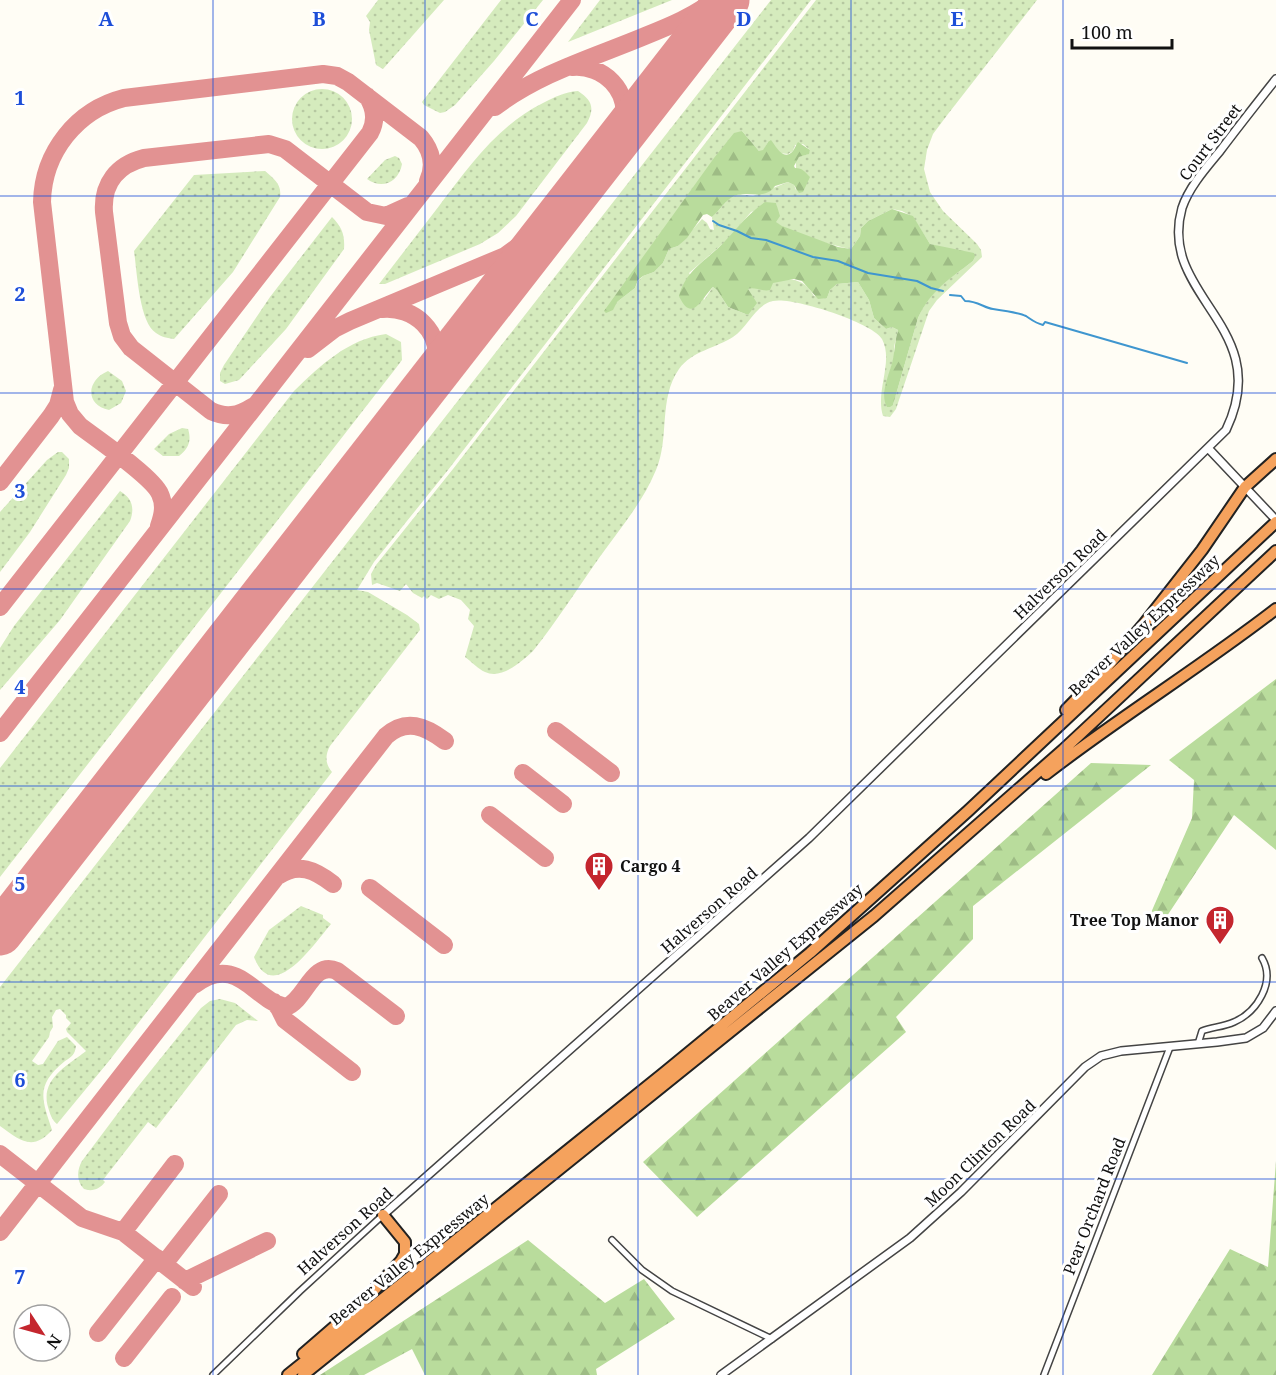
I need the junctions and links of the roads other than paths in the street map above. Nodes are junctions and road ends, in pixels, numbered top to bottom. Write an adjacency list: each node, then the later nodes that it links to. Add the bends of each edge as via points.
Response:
1 (1276, 79): 2 (street, Court Street, via 1199,177 1182,210 1180,238 1187,261)
2 (1217, 304)
3 (1245, 395): 4 (street, via 1233,421)
4 (1208, 448): 6 (street); 16 (street, Halverson Road, via 781,864)
5 (1276, 459): 6 (highway)
6 (1245, 488): 7 (street); 11 (highway, via 1134,637)
7 (1276, 521): 11 (highway, Beaver Valley Expressway)
8 (1276, 551): 10 (highway, Beaver Valley Expressway)
9 (1276, 609): 10 (highway, via 1084,745)
10 (970, 833): 22 (highway, Beaver Valley Expressway, via 780,993)
11 (941, 836): 21 (highway, Beaver Valley Expressway, via 742,1010)
12 (1262, 958): 14 (street, via 1269,981 1258,1003 1236,1021 1202,1031)
13 (1276, 1011): 14 (street, Moon Clinton Road, via 1263,1028 1246,1038)
14 (1198, 1044): 15 (street, Moon Clinton Road)
15 (1170, 1047): 18 (street, Moon Clinton Road, via 1114,1052 1090,1063 925,1225); 24 (street, Pear Orchard Road)
16 (383, 1215): 19 (street, Halverson Road); 20 (highway, via 405,1242 401,1261 363,1302)
17 (612, 1240): 18 (street, via 642,1270 672,1291)
18 (772, 1339): 23 (street, Moon Clinton Road)
19 (213, 1375)
20 (279, 1375)
21 (288, 1375)
22 (303, 1375)
23 (721, 1375)
24 (1044, 1375)

